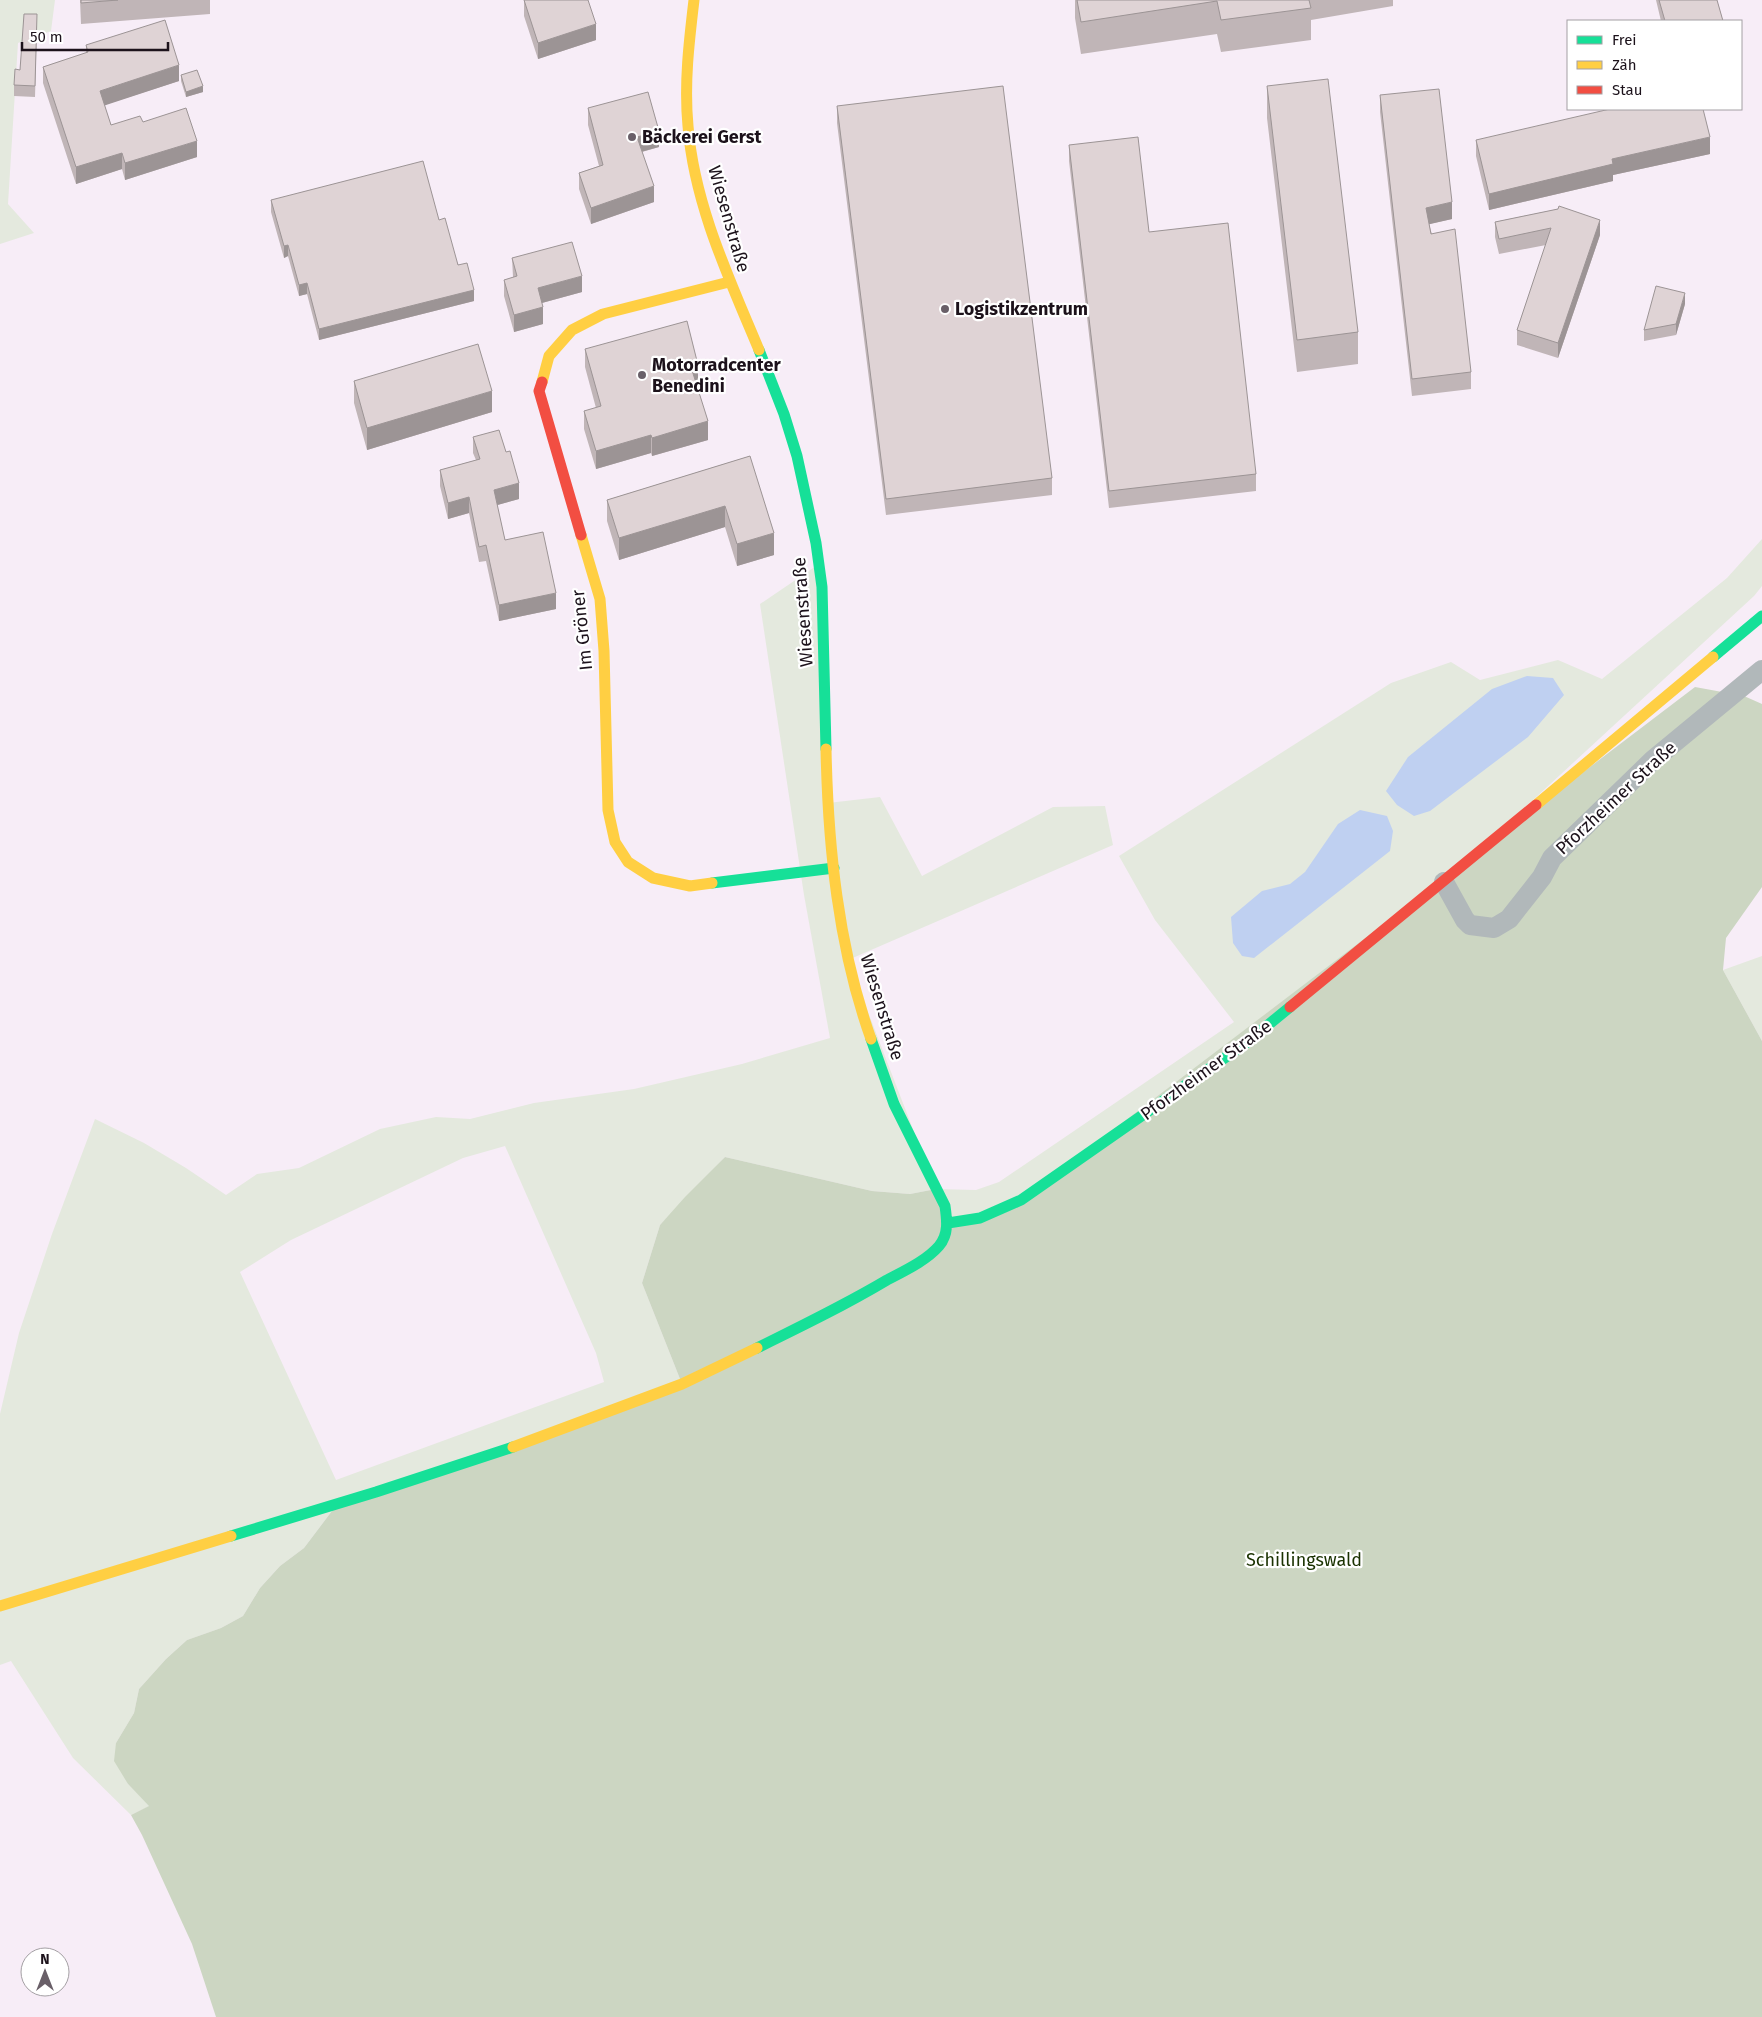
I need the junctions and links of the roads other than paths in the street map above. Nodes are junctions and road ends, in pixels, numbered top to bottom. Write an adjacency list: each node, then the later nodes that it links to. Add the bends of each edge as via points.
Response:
1 (694, 0): 2 (street, Wiesenstraße, via 687,63 688,128 698,184)
2 (729, 282): 5 (street, Wiesenstraße, via 783,414 806,489 822,587 828,804); 5 (street, Im Gröner, via 603,314 572,330 549,356 540,391 600,599 608,810 615,842 628,862 653,878 690,886)
3 (1762, 616): 6 (street, Pforzheimer Straße)
4 (1762, 670): 6 (street, Pforzheimer Straße, via 1653,760 1552,858 1542,877 1509,919 1494,928 1470,924)
5 (834, 868): 7 (street, Wiesenstraße, via 848,960 867,1028 894,1104 945,1206)
6 (1444, 882): 7 (street, Pforzheimer Straße, via 1246,1043 1021,1200 980,1218)
7 (948, 1222): 8 (street, via 939,1246 914,1264 837,1309 682,1384 532,1441 385,1489)
8 (0, 1606)

